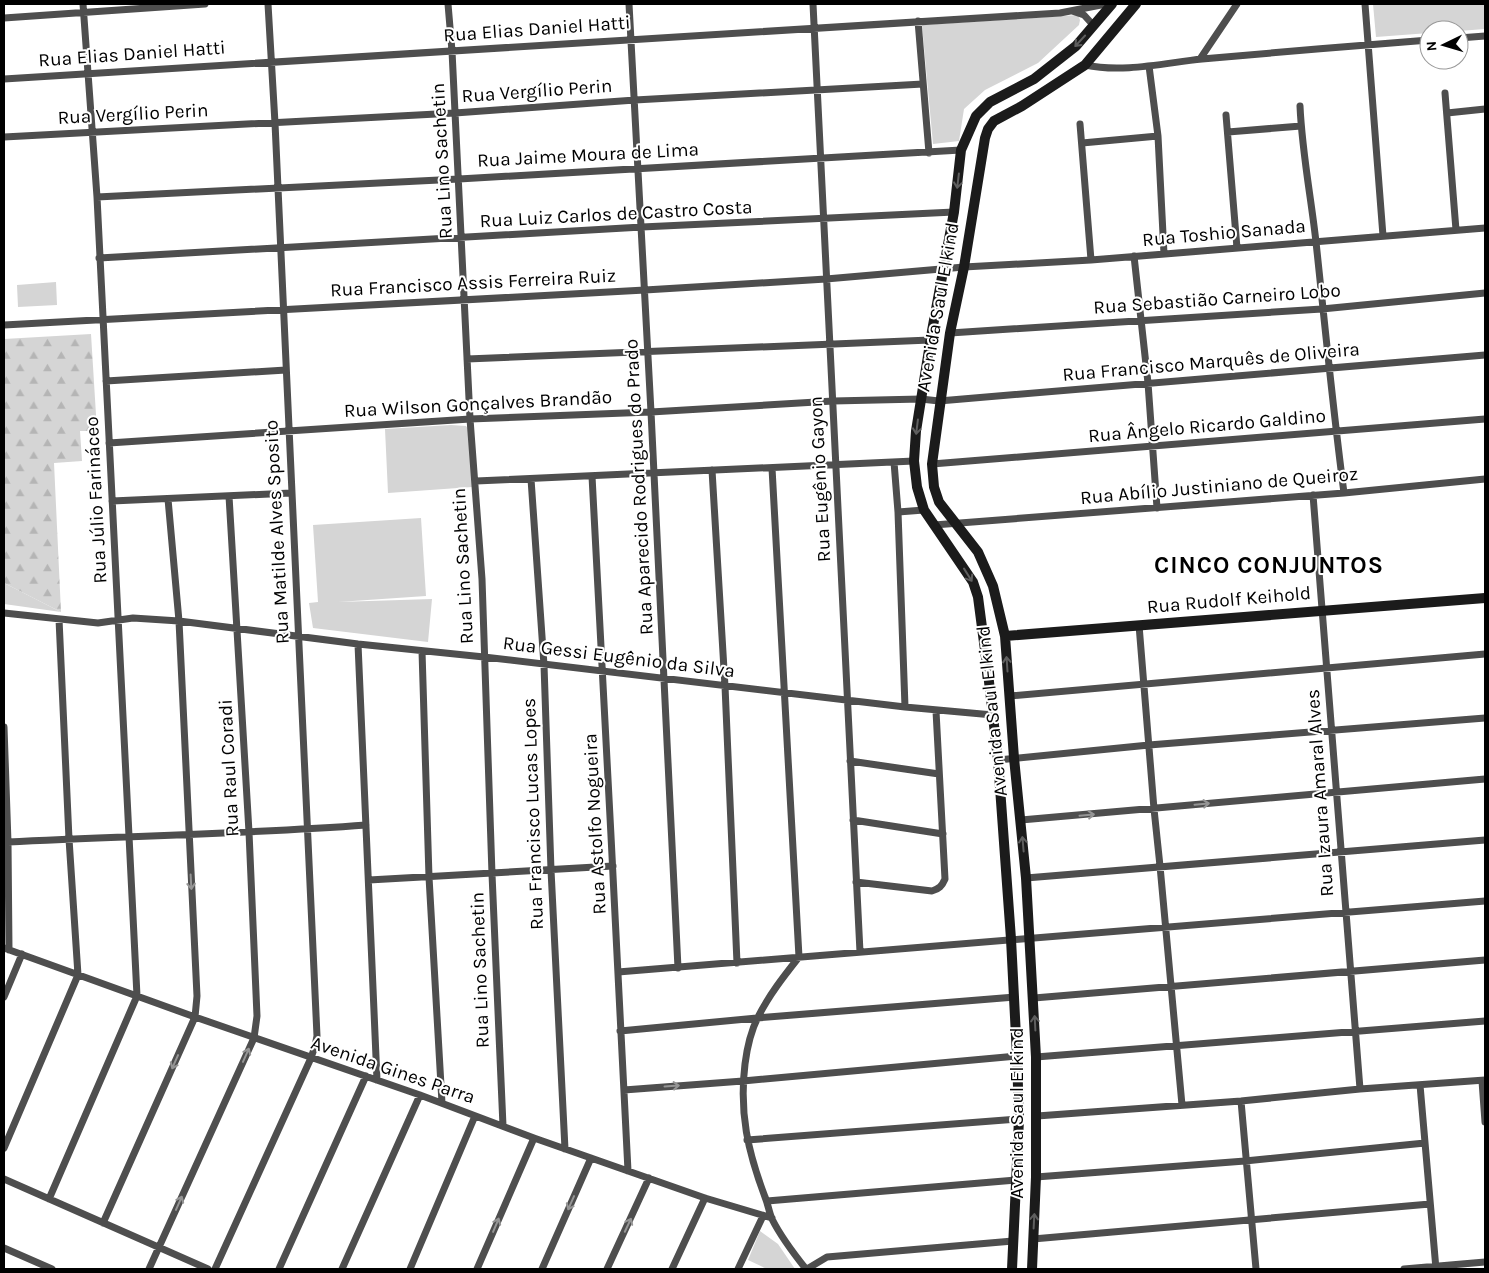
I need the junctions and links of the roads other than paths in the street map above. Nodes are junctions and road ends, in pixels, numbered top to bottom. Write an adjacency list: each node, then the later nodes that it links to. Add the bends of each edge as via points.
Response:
1 (83, 4): 14 (street, Rua Júlio Farináceo)
2 (205, 4): 14 (street)
3 (268, 4): 27 (street, Rua Matilde Alves Sposito)
4 (448, 4): 25 (street, Rua Lino Sachetin)
5 (629, 4): 22 (street, Rua Aparecido Rodrigues do Prado)
6 (812, 4): 19 (street, Rua Eugênio Gayon)
7 (1059, 4): 15 (street)
8 (1106, 4): 13 (street, Rua Elias Daniel Hatti)
9 (1112, 4): 18 (main road, Avenida Saul Elkind)
10 (1136, 4): 28 (main road, Avenida Saul Elkind)
11 (1237, 4): 26 (street)
12 (1365, 4): 24 (street)
13 (1072, 10): 15 (street, Rua Elias Daniel Hatti); 18 (street, via 1084,15)
14 (84, 13): 16 (street); 30 (street, Rua Júlio Farináceo)
15 (1060, 13): 17 (street, Rua Elias Daniel Hatti)
16 (4, 18)
17 (918, 21): 19 (street, Rua Elias Daniel Hatti); 32 (street)
18 (1094, 26): 34 (main road, Avenida Saul Elkind, one-way to 34, via 1076,46 1034,79)
19 (814, 29): 22 (street, Rua Elias Daniel Hatti); 33 (street, Rua Eugênio Gayon)
20 (1485, 36): 21 (street)
21 (1469, 37)
22 (631, 39): 25 (street, Rua Elias Daniel Hatti); 36 (street, Rua Aparecido Rodrigues do Prado)
23 (1419, 41): 24 (street)
24 (1369, 45): 26 (street); 63 (street)
25 (452, 51): 27 (street, Rua Elias Daniel Hatti); 40 (street, Rua Lino Sachetin)
26 (1200, 59): 29 (street)
27 (270, 62): 30 (street, Rua Elias Daniel Hatti); 43 (street, Rua Matilde Alves Sposito)
28 (1085, 64): 29 (street, via 1106,68); 38 (main road, Avenida Saul Elkind)
29 (1148, 66): 48 (street)
30 (88, 74): 31 (street, Rua Elias Daniel Hatti); 46 (street, Rua Júlio Farináceo)
31 (4, 79)
32 (923, 84): 33 (street, Rua Vergílio Perin); 52 (street)
33 (816, 89): 36 (street, Rua Vergílio Perin); 53 (street, Rua Eugênio Gayon)
34 (1007, 93): 38 (main road); 51 (main road, Avenida Saul Elkind, via 990,102 976,116)
35 (1445, 93): 41 (street)
36 (635, 100): 40 (street, Rua Vergílio Perin); 54 (street, Rua Aparecido Rodrigues do Prado)
37 (1300, 106): 45 (street)
38 (1017, 109): 72 (main road, Avenida Saul Elkind, via 994,121 988,129)
39 (1485, 109): 41 (street)
40 (455, 113): 43 (street, Rua Vergílio Perin); 55 (street, Rua Lino Sachetin)
41 (1447, 113): 62 (street)
42 (1226, 115): 47 (street)
43 (275, 123): 46 (street, Rua Vergílio Perin); 56 (street, Rua Matilde Alves Sposito)
44 (1080, 124): 50 (street)
45 (1301, 126): 47 (street); 65 (street)
46 (93, 131): 49 (street, Rua Vergílio Perin); 57 (street, Rua Júlio Farináceo)
47 (1228, 132): 67 (street)
48 (1158, 136): 50 (street); 68 (street)
49 (4, 138)
50 (1082, 143): 71 (street)
51 (961, 150): 52 (street, Rua Jaime Moura de Lima); 58 (main road, Avenida Saul Elkind, one-way to 58)
52 (928, 153): 53 (street, Rua Jaime Moura de Lima)
53 (821, 159): 54 (street, Rua Jaime Moura de Lima); 59 (street, Rua Eugênio Gayon)
54 (639, 168): 55 (street, Rua Jaime Moura de Lima); 60 (street, Rua Aparecido Rodrigues do Prado)
55 (459, 179): 56 (street, Rua Jaime Moura de Lima); 64 (street, Rua Lino Sachetin)
56 (278, 187): 57 (street, Rua Jaime Moura de Lima); 66 (street, Rua Matilde Alves Sposito)
57 (97, 197): 70 (street, Rua Júlio Farináceo)
58 (954, 212): 59 (street, Rua Luiz Carlos de Castro Costa); 73 (main road, Avenida Saul Elkind)
59 (823, 219): 60 (street, Rua Luiz Carlos de Castro Costa); 74 (street, Rua Eugênio Gayon)
60 (642, 227): 64 (street, Rua Luiz Carlos de Castro Costa); 75 (street, Rua Aparecido Rodrigues do Prado)
61 (1485, 228): 62 (street, Rua Toshio Sanada)
62 (1456, 230): 63 (street, Rua Toshio Sanada)
63 (1383, 236): 65 (street, Rua Toshio Sanada)
64 (462, 238): 66 (street, Rua Luiz Carlos de Castro Costa); 77 (street, Rua Lino Sachetin)
65 (1316, 242): 67 (street, Rua Toshio Sanada); 79 (street)
66 (280, 247): 70 (street, Rua Luiz Carlos de Castro Costa); 78 (street, Rua Matilde Alves Sposito)
67 (1237, 248): 68 (street, Rua Toshio Sanada)
68 (1164, 254): 69 (street, Rua Toshio Sanada)
69 (1134, 256): 71 (street, Rua Toshio Sanada); 81 (street)
70 (100, 258): 80 (street, Rua Júlio Farináceo)
71 (1091, 260): 72 (street, Rua Toshio Sanada)
72 (964, 267): 73 (street, Rua Toshio Sanada); 83 (main road, Avenida Saul Elkind)
73 (944, 270): 74 (street, Rua Francisco Assis Ferreira Ruiz); 84 (main road, Avenida Saul Elkind)
74 (826, 279): 75 (street, Rua Francisco Assis Ferreira Ruiz); 85 (street, Rua Eugênio Gayon)
75 (645, 290): 77 (street, Rua Francisco Assis Ferreira Ruiz); 86 (street, Rua Aparecido Rodrigues do Prado)
76 (1485, 293): 79 (street, Rua Sebastião Carneiro Lobo)
77 (465, 299): 78 (street, Rua Francisco Assis Ferreira Ruiz); 88 (street, Rua Lino Sachetin)
78 (282, 309): 80 (street, Rua Francisco Assis Ferreira Ruiz); 90 (street, Rua Matilde Alves Sposito)
79 (1322, 309): 81 (street, Rua Sebastião Carneiro Lobo); 89 (street)
80 (103, 319): 82 (street, Rua Francisco Assis Ferreira Ruiz); 91 (street, Rua Júlio Farináceo)
81 (1142, 321): 83 (street, Rua Sebastião Carneiro Lobo); 92 (street)
82 (4, 325)
83 (950, 334): 95 (main road, Avenida Saul Elkind)
84 (930, 340): 85 (street); 93 (main road, Avenida Saul Elkind)
85 (829, 344): 86 (street); 94 (street, Rua Eugênio Gayon)
86 (648, 350): 88 (street); 96 (street, Rua Aparecido Rodrigues do Prado)
87 (1485, 355): 89 (street, Rua Francisco Marquês de Oliveira)
88 (467, 359): 97 (street, Rua Lino Sachetin)
89 (1328, 369): 92 (street, Rua Francisco Marquês de Oliveira); 100 (street)
90 (286, 370): 91 (street); 99 (street, Rua Matilde Alves Sposito)
91 (106, 381): 101 (street, Rua Júlio Farináceo)
92 (1148, 383): 95 (street, Rua Francisco Marquês de Oliveira); 102 (street)
93 (921, 399): 94 (street, Rua Wilson Gonçalves Brandão); 95 (street, Rua Wilson Gonçalves Brandão); 103 (main road, Avenida Saul Elkind, one-way to 103)
94 (833, 400): 96 (street, Rua Wilson Gonçalves Brandão); 105 (street, Rua Eugênio Gayon)
95 (939, 401): 106 (main road, Avenida Saul Elkind)
96 (652, 412): 97 (street, Rua Wilson Gonçalves Brandão); 109 (street, Rua Aparecido Rodrigues do Prado)
97 (470, 419): 99 (street, Rua Wilson Gonçalves Brandão); 113 (street, Rua Lino Sachetin)
98 (1485, 419): 100 (street, Rua Ângelo Ricardo Galdino)
99 (288, 431): 101 (street, Rua Wilson Gonçalves Brandão); 114 (street, Rua Matilde Alves Sposito)
100 (1336, 432): 102 (street, Rua Ângelo Ricardo Galdino); 115 (street)
101 (109, 443): 119 (street, Rua Júlio Farináceo)
102 (1153, 446): 106 (street, Rua Ângelo Ricardo Galdino); 120 (street)
103 (914, 461): 104 (street); 121 (main road, Avenida Saul Elkind)
104 (894, 462): 105 (street); 122 (street)
105 (836, 464): 107 (street); 147 (street, Rua Eugênio Gayon)
106 (932, 464): 123 (main road, Avenida Saul Elkind, via 936,495)
107 (772, 468): 108 (street); 145 (street)
108 (712, 470): 109 (street); 144 (street)
109 (654, 473): 110 (street); 142 (street, Rua Aparecido Rodrigues do Prado)
110 (592, 476): 112 (street); 141 (street, Rua Astolfo Nogueira)
111 (1485, 478): 115 (street, Rua Abílio Justiniano de Queiroz)
112 (530, 479): 113 (street); 139 (street, Rua Francisco Lucas Lopes)
113 (476, 481): 138 (street, Rua Lino Sachetin)
114 (291, 493): 117 (street); 134 (street, Rua Matilde Alves Sposito)
115 (1344, 493): 116 (street, Rua Abílio Justiniano de Queiroz)
116 (1313, 495): 120 (street, Rua Abílio Justiniano de Queiroz); 126 (street, Rua Izaura Amaral Alves)
117 (229, 496): 118 (street); 132 (street, Rua Raul Coradi)
118 (168, 499): 119 (street); 130 (street)
119 (112, 501): 129 (street, Rua Júlio Farináceo)
120 (1157, 508): 123 (street, Rua Abílio Justiniano de Queiroz)
121 (924, 510): 122 (street); 124 (main road, Avenida Saul Elkind)
122 (898, 512): 148 (street)
123 (954, 523): 124 (street, Rua Abílio Justiniano de Queiroz); 133 (main road, Avenida Saul Elkind, via 978,552 993,586)
124 (934, 525): 150 (main road, Avenida Saul Elkind, one-way to 150, via 973,582 978,596)
125 (1485, 598): 126 (main road, Rua Rudolf Keihold)
126 (1322, 610): 131 (main road, Rua Rudolf Keihold); 140 (street, Rua Izaura Amaral Alves)
127 (4, 614): 128 (street, Rua Gessi Eugênio da Silva)
128 (59, 619): 129 (street, Rua Gessi Eugênio da Silva, via 98,623); 170 (street)
129 (119, 619): 130 (street, Rua Gessi Eugênio da Silva); 169 (street, Rua Júlio Farináceo)
130 (179, 621): 132 (street, Rua Gessi Eugênio da Silva); 167 (street)
131 (1139, 625): 133 (main road, Rua Rudolf Keihold); 143 (street)
132 (237, 629): 134 (street, Rua Gessi Eugênio da Silva); 166 (street, Rua Raul Coradi)
133 (1005, 636): 146 (main road, Avenida Saul Elkind, one-way to 133)
134 (298, 637): 135 (street, Rua Gessi Eugênio da Silva); 165 (street, Rua Matilde Alves Sposito)
135 (358, 644): 136 (street, Rua Gessi Eugênio da Silva); 164 (street)
136 (422, 651): 138 (street, Rua Gessi Eugênio da Silva); 178 (street)
137 (1485, 654): 140 (street)
138 (484, 657): 139 (street, Rua Gessi Eugênio da Silva); 177 (street, Rua Lino Sachetin)
139 (544, 665): 141 (street, Rua Gessi Eugênio da Silva); 176 (street, Rua Francisco Lucas Lopes)
140 (1327, 668): 143 (street); 153 (street, Rua Izaura Amaral Alves)
141 (604, 672): 142 (street, Rua Gessi Eugênio da Silva); 174 (street, Rua Astolfo Nogueira)
142 (665, 679): 144 (street, Rua Gessi Eugênio da Silva); 193 (street, Rua Aparecido Rodrigues do Prado)
143 (1144, 684): 146 (street); 154 (street)
144 (725, 686): 145 (street, Rua Gessi Eugênio da Silva); 192 (street)
145 (784, 693): 147 (street, Rua Gessi Eugênio da Silva); 190 (street)
146 (1010, 696): 155 (main road, Avenida Saul Elkind)
147 (846, 699): 148 (street, Rua Gessi Eugênio da Silva); 157 (street, Rua Eugênio Gayon)
148 (905, 707): 149 (street, Rua Gessi Eugênio da Silva)
149 (936, 711): 150 (street, Rua Gessi Eugênio da Silva); 158 (street)
150 (993, 715): 156 (main road, Avenida Saul Elkind)
151 (1485, 718): 153 (street)
152 (4, 727): 172 (street)
153 (1332, 731): 154 (street); 160 (street, Rua Izaura Amaral Alves)
154 (1149, 745): 155 (street); 161 (street)
155 (1014, 758): 156 (street); 163 (main road, Avenida Saul Elkind)
156 (998, 760): 186 (main road, Avenida Saul Elkind)
157 (850, 761): 158 (street); 162 (street, Rua Eugênio Gayon)
158 (939, 774): 168 (street)
159 (1485, 779): 160 (street)
160 (1337, 792): 161 (street, one-way to 160); 173 (street, Rua Izaura Amaral Alves)
161 (1154, 809): 163 (street, one-way to 161); 175 (street)
162 (853, 820): 168 (street); 181 (street, Rua Eugênio Gayon)
163 (1021, 820): 179 (main road, Avenida Saul Elkind, one-way to 163)
164 (366, 825): 165 (street); 180 (street)
165 (306, 829): 166 (street); 211 (street, Rua Matilde Alves Sposito, via 317,1036)
166 (248, 832): 167 (street); 207 (street, Rua Raul Coradi, via 257,1016)
167 (189, 834): 169 (street); 202 (street, one-way to 202, via 197,996)
168 (943, 834): 181 (street, via 945,879 938,889 932,891)
169 (128, 836): 170 (street); 198 (street, Rua Júlio Farináceo)
170 (69, 839): 172 (street); 196 (street)
171 (1485, 840): 173 (street)
172 (8, 842): 187 (street)
173 (1341, 852): 175 (street); 183 (street, Rua Izaura Amaral Alves)
174 (613, 866): 176 (street); 195 (street, Rua Astolfo Nogueira)
175 (1160, 866): 179 (street); 184 (street)
176 (551, 870): 177 (street); 232 (street, Rua Francisco Lucas Lopes)
177 (492, 874): 178 (street); 227 (street, Rua Lino Sachetin)
178 (429, 877): 180 (street); 221 (street)
179 (1026, 878): 185 (main road, Avenida Saul Elkind)
180 (369, 880): 213 (street)
181 (856, 882): 188 (street, Rua Eugênio Gayon)
182 (1485, 901): 183 (street)
183 (1346, 912): 184 (street); 194 (street, Rua Izaura Amaral Alves)
184 (1165, 926): 185 (street); 197 (street)
185 (1030, 938): 186 (street); 201 (main road, Avenida Saul Elkind)
186 (1011, 940): 188 (street); 200 (main road, Avenida Saul Elkind)
187 (6, 949): 189 (street, Avenida Gines Parra)
188 (860, 952): 190 (street)
189 (22, 954): 196 (street, Avenida Gines Parra); 199 (street)
190 (799, 957): 192 (street); 203 (street)
191 (1485, 960): 194 (street)
192 (737, 963): 193 (street)
193 (678, 968): 195 (street)
194 (1349, 970): 197 (street); 206 (street, Rua Izaura Amaral Alves)
195 (618, 972): 205 (street, Rua Astolfo Nogueira)
196 (78, 975): 198 (street, Avenida Gines Parra); 231 (street)
197 (1171, 986): 201 (street); 208 (street)
198 (136, 996): 202 (street, Avenida Gines Parra); 241 (street)
199 (4, 997)
200 (1015, 997): 203 (street); 209 (main road, Avenida Saul Elkind)
201 (1034, 998): 210 (main road, Avenida Saul Elkind, one-way to 201)
202 (195, 1018): 207 (street, Avenida Gines Parra); 247 (street, one-way to 247)
203 (757, 1018): 205 (street); 215 (street, via 747,1048)
204 (1485, 1021): 206 (street)
205 (620, 1031): 218 (street, Rua Astolfo Nogueira)
206 (1354, 1031): 208 (street); 217 (street, Rua Izaura Amaral Alves)
207 (254, 1038): 211 (street, Avenida Gines Parra); 251 (street, Rua Raul Coradi, one-way to 207)
208 (1177, 1045): 210 (street); 222 (street)
209 (1017, 1056): 215 (street); 225 (main road, Avenida Saul Elkind)
210 (1036, 1057): 224 (main road, Avenida Saul Elkind)
211 (310, 1058): 212 (street, Avenida Gines Parra); 257 (street, Rua Matilde Alves Sposito)
212 (366, 1076): 213 (street, Avenida Gines Parra); 258 (street)
213 (377, 1080): 219 (street, Avenida Gines Parra)
214 (1484, 1080): 216 (street); 226 (street)
215 (743, 1081): 218 (street, one-way to 215); 229 (street)
216 (1420, 1085): 217 (street); 230 (street)
217 (1360, 1089): 220 (street)
218 (624, 1090): 235 (street, Rua Astolfo Nogueira)
219 (420, 1094): 221 (street, Avenida Gines Parra); 259 (street)
220 (1241, 1101): 222 (street); 234 (street)
221 (442, 1103): 223 (street, Avenida Gines Parra)
222 (1182, 1105): 224 (street)
223 (475, 1116): 227 (street, Avenida Gines Parra); 260 (street)
224 (1037, 1116): 236 (main road, Avenida Saul Elkind)
225 (1018, 1118): 229 (street); 239 (main road, Avenida Saul Elkind)
226 (1485, 1122)
227 (503, 1126): 228 (street, Avenida Gines Parra)
228 (534, 1138): 232 (street, Avenida Gines Parra); 261 (street, one-way to 228)
229 (747, 1140): 242 (street)
230 (1425, 1143): 234 (street); 243 (street)
231 (4, 1148)
232 (565, 1149): 233 (street, Avenida Gines Parra)
233 (591, 1158): 235 (street, Avenida Gines Parra); 262 (street, one-way to 262)
234 (1246, 1160): 236 (street); 246 (street)
235 (628, 1171): 237 (street, Avenida Gines Parra)
236 (1036, 1177): 248 (main road, Avenida Saul Elkind, one-way to 236)
237 (649, 1178): 240 (street, Avenida Gines Parra); 263 (street, one-way to 237)
238 (4, 1180): 241 (street)
239 (1016, 1180): 242 (street); 249 (main road, Avenida Saul Elkind)
240 (705, 1198): 244 (street, Avenida Gines Parra); 264 (street)
241 (49, 1199): 247 (street)
242 (766, 1201): 245 (street)
243 (1430, 1204): 246 (street); 253 (street)
244 (762, 1216): 245 (street, Avenida Gines Parra); 265 (street)
245 (772, 1218): 266 (street, via 792,1252)
246 (1251, 1221): 248 (street); 269 (street)
247 (103, 1223): 251 (street)
248 (1033, 1239): 268 (main road, Avenida Saul Elkind)
249 (1013, 1242): 266 (street, via 827,1257); 267 (main road, Avenida Saul Elkind)
250 (4, 1248): 254 (street)
251 (159, 1248): 255 (street, Rua Raul Coradi); 256 (street)
252 (1485, 1262): 253 (street)
253 (1436, 1268): 270 (street)
254 (52, 1269)
255 (149, 1269)
256 (208, 1269)
257 (215, 1269)
258 (279, 1269)
259 (342, 1269)
260 (410, 1269)
261 (477, 1269)
262 (542, 1269)
263 (607, 1269)
264 (672, 1269)
265 (738, 1269)
266 (807, 1269)
267 (1012, 1269)
268 (1032, 1269)
269 (1256, 1269)
270 (1404, 1269)

